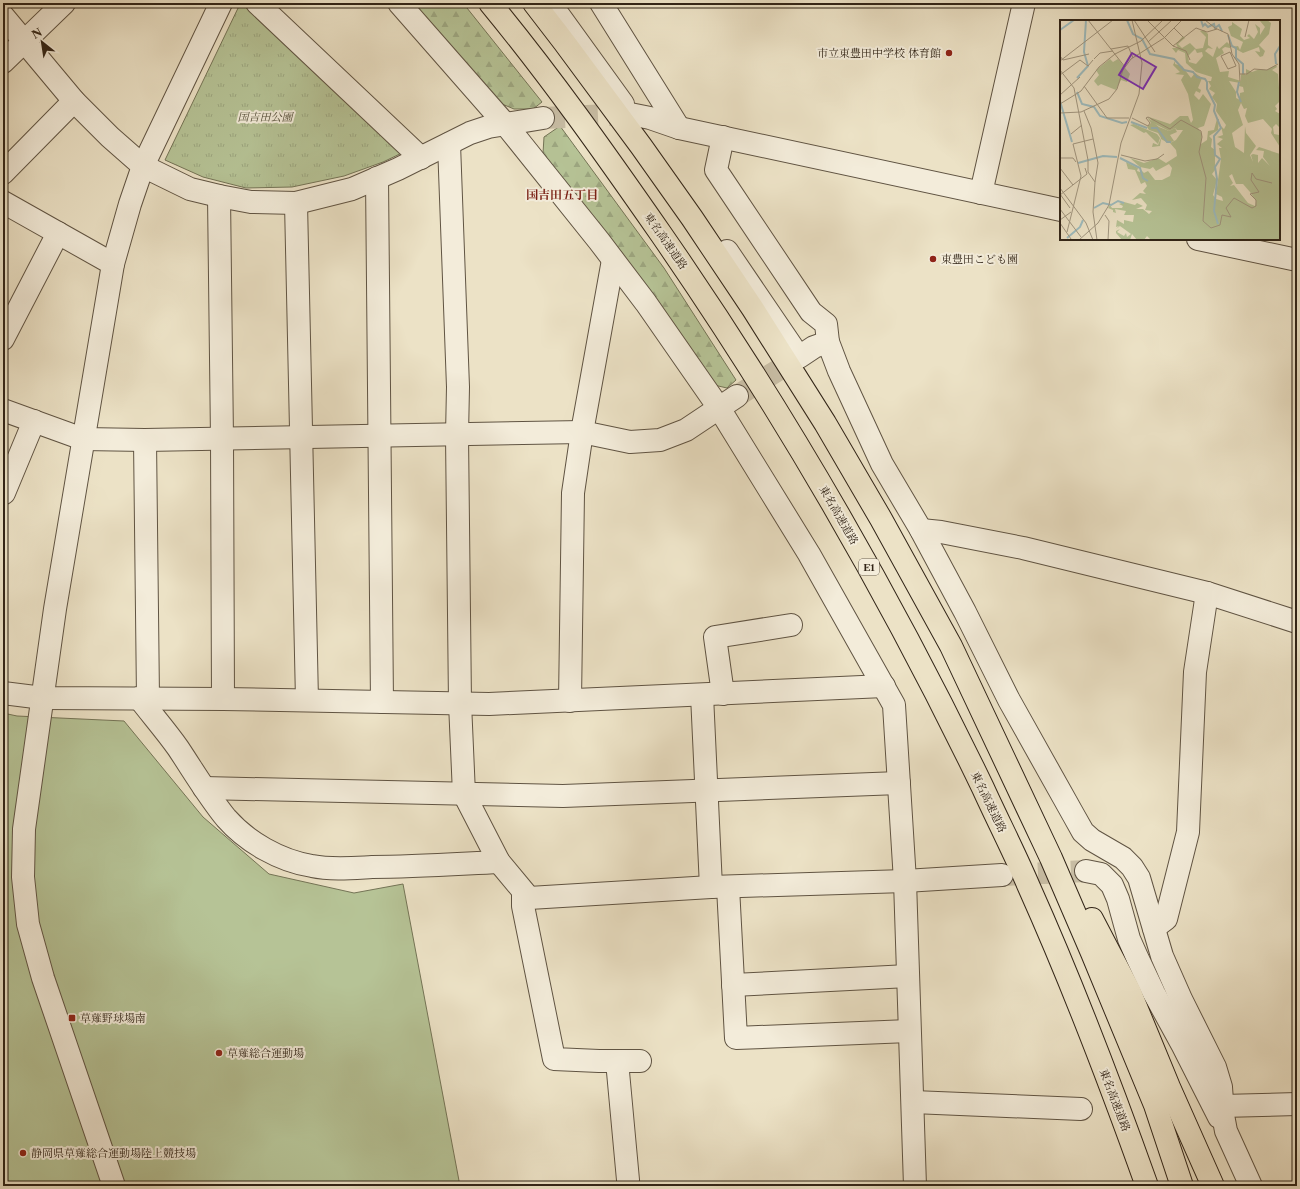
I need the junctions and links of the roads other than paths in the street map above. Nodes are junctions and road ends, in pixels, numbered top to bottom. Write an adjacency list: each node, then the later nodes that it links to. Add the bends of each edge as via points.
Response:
1 (64, 3): 11 (street)
2 (221, 3): 21 (street)
3 (256, 3): 20 (street)
4 (399, 3): 16 (street)
5 (490, 3): 88 (highway, 東名高速道路 / E1, via 610,161 687,272 800,448 871,571 951,723 1029,887 1087,1027)
6 (534, 3): 52 (highway, via 641,146 753,309 825,423)
7 (550, 3): 14 (street)
8 (601, 3): 17 (street)
9 (1024, 3): 24 (street)
10 (3, 16): 11 (street)
11 (24, 41): 12 (street); 13 (street)
12 (3, 62)
13 (74, 101): 21 (street); 22 (street)
14 (630, 114): 17 (street); 35 (street, via 799,357)
15 (543, 118): 16 (street)
16 (506, 125): 19 (street, via 470,133); 31 (street)
17 (679, 128): 18 (street)
18 (723, 137): 24 (street); 35 (street, via 716,170 810,312 826,324)
19 (449, 144): 20 (street); 41 (street, via 458,387)
20 (421, 158): 23 (street)
21 (143, 166): 25 (street, via 190,188); 33 (street)
22 (3, 173)
23 (377, 178): 27 (street, via 352,189); 42 (street)
24 (981, 194): 28 (street)
25 (219, 196): 27 (street, via 252,202); 45 (street)
26 (3, 202): 29 (street)
27 (296, 203): 43 (street)
28 (1060, 210)
29 (58, 233): 33 (street); 34 (street)
30 (1203, 240): 32 (street)
31 (613, 260): 37 (street); 40 (street)
32 (1297, 260)
33 (113, 264): 44 (street)
34 (3, 339)
35 (828, 342): 48 (street, via 839,372 882,464)
36 (737, 396): 37 (street)
37 (719, 408): 40 (street, via 686,430 660,440 630,442); 53 (street, via 809,554)
38 (3, 410): 39 (street)
39 (34, 421): 44 (street); 47 (street)
40 (582, 432): 41 (street); 61 (street, via 573,493)
41 (457, 435): 42 (street); 63 (street)
42 (380, 436): 43 (street); 62 (street)
43 (301, 438): 45 (street); 60 (street)
44 (83, 439): 46 (street); 57 (street)
45 (222, 439): 46 (street); 59 (street)
46 (145, 440): 58 (street)
47 (3, 492)
48 (921, 530): 49 (street, via 1023,548); 74 (street, via 1009,700 1083,832 1100,846 1123,858 1132,867 1139,878)
49 (1207, 593): 50 (street); 74 (street, via 1195,672 1188,832 1166,919)
50 (1297, 622)
51 (791, 625): 55 (street, via 715,637)
52 (951, 646): 89 (highway, via 1051,858 1092,953 1155,1106); 90 (highway, via 1129,990)
53 (884, 686): 55 (street); 64 (street, via 894,705)
54 (3, 693): 57 (street)
55 (724, 694): 56 (street)
56 (702, 695): 61 (street); 66 (street)
57 (43, 698): 58 (street); 86 (street, via 24,829 23,877 28,924 43,978)
58 (143, 698): 59 (street); 65 (street)
59 (223, 699): 60 (street)
60 (307, 700): 62 (street)
61 (570, 701): 63 (street)
62 (382, 702): 63 (street)
63 (460, 703): 67 (street)
64 (899, 783): 66 (street); 71 (street)
65 (204, 788): 67 (street); 68 (street, via 227,819 244,836 268,851 312,866 406,867)
66 (706, 791): 67 (street, via 563,796); 72 (street)
67 (464, 794): 68 (street)
68 (499, 862): 73 (street)
69 (1086, 871): 84 (street, via 1101,874 1112,885 1129,939 1147,979)
70 (1002, 875): 71 (street)
71 (904, 881): 72 (street); 75 (street)
72 (720, 887): 73 (street, via 529,898); 76 (street)
73 (523, 892): 78 (street, via 523,906 554,1059)
74 (1154, 928): 82 (street, via 1162,956 1215,1067 1221,1087)
75 (908, 976): 76 (street); 77 (street)
76 (733, 985): 77 (street, via 736,1038)
77 (909, 1031): 80 (street)
78 (617, 1061): 79 (street); 85 (street)
79 (640, 1061)
80 (913, 1102): 83 (street); 87 (street)
81 (1297, 1104): 82 (street)
82 (1222, 1106): 84 (street)
83 (1081, 1109)
84 (1226, 1131): 91 (street)
85 (628, 1180)
86 (114, 1186)
87 (915, 1186)
88 (1147, 1186)
89 (1182, 1186)
90 (1213, 1186)
91 (1251, 1186)

